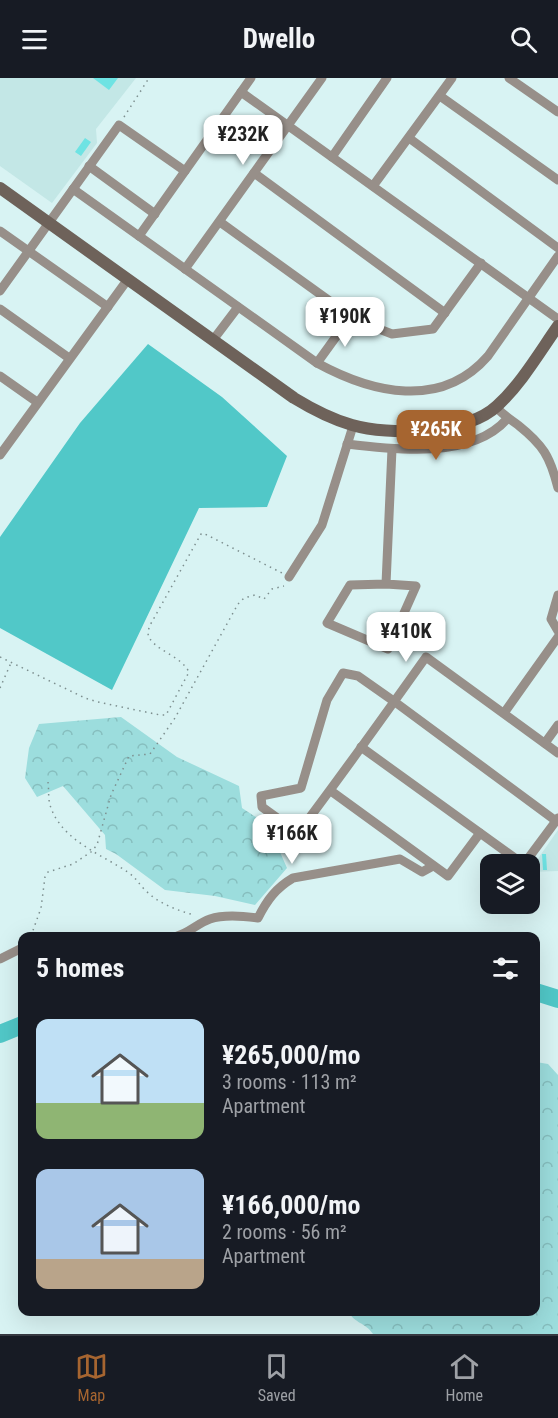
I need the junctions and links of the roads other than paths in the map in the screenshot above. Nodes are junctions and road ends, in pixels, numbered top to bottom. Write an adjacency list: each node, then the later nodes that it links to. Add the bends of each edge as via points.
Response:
1 (251, 78): 6 (street)
2 (322, 78): 9 (street)
3 (387, 78): 11 (street)
4 (452, 78): 7 (street)
5 (508, 78): 8 (street)
6 (241, 92): 9 (street); 13 (street)
7 (440, 96): 10 (street); 15 (street)
8 (558, 112)
9 (288, 126): 11 (street); 14 (street)
10 (409, 138): 16 (street); 24 (street)
11 (332, 157): 16 (street)
12 (89, 166): 13 (street, via 119,125); 18 (street); 19 (street)
13 (185, 171): 19 (street)
14 (254, 173): 20 (street); 35 (street)
15 (558, 180)
16 (374, 186): 27 (street)
17 (0, 188): 21 (street)
18 (73, 189): 21 (street); 23 (street)
19 (154, 214): 23 (street)
20 (220, 222): 28 (street); 36 (street)
21 (48, 223): 25 (street); 29 (street)
22 (0, 231): 25 (street)
23 (139, 236): 28 (street)
24 (558, 248)
25 (28, 251): 30 (street); 32 (street)
26 (558, 256): 31 (street)
27 (481, 263): 31 (street); 35 (street)
28 (185, 269): 33 (street)
29 (128, 279): 32 (street); 39 (street)
30 (0, 291)
31 (527, 297): 37 (street); 41 (street, via 488,356 476,370 456,382 394,392 350,380)
32 (108, 307): 40 (street)
33 (238, 307): 39 (street); 41 (street)
34 (0, 309): 40 (street)
35 (445, 313): 36 (street, via 433,329 392,334)
36 (351, 316): 41 (street)
37 (558, 319)
38 (558, 327): 44 (street)
39 (213, 340): 46 (street, via 294,398)
40 (69, 358): 43 (street)
41 (317, 363)
42 (0, 376): 43 (street)
43 (37, 402): 49 (street)
44 (496, 407): 45 (street); 46 (street, via 477,419 435,430 405,432)
45 (507, 419): 48 (street, via 476,440 452,446); 50 (street, via 546,452)
46 (353, 426): 47 (street)
47 (347, 444): 48 (street); 51 (street, via 322,525)
48 (392, 449): 52 (street)
49 (0, 454)
50 (557, 482)
51 (289, 577)
52 (386, 584): 52 (street, via 416,586 388,649 327,624 350,585)
53 (558, 595): 54 (street, via 551,619)
54 (558, 632)
55 (558, 638): 57 (street)
56 (395, 702): 57 (street, via 426,657); 60 (street); 62 (street, via 358,676 343,673 327,700 301,788 261,796 262,807 298,833); 63 (street)
57 (504, 713): 59 (street)
58 (558, 725): 59 (street)
59 (545, 743): 61 (street)
60 (361, 747): 62 (street); 64 (street)
61 (558, 753)
62 (331, 791): 67 (street)
63 (557, 819): 66 (street)
64 (480, 833): 65 (street); 67 (street, via 448,876)
65 (509, 854)
66 (531, 854)
67 (433, 866): 68 (street, via 422,872 400,859 293,878 280,885 258,918 210,919)
68 (189, 932)
69 (18, 950): 70 (street)
70 (0, 959)

